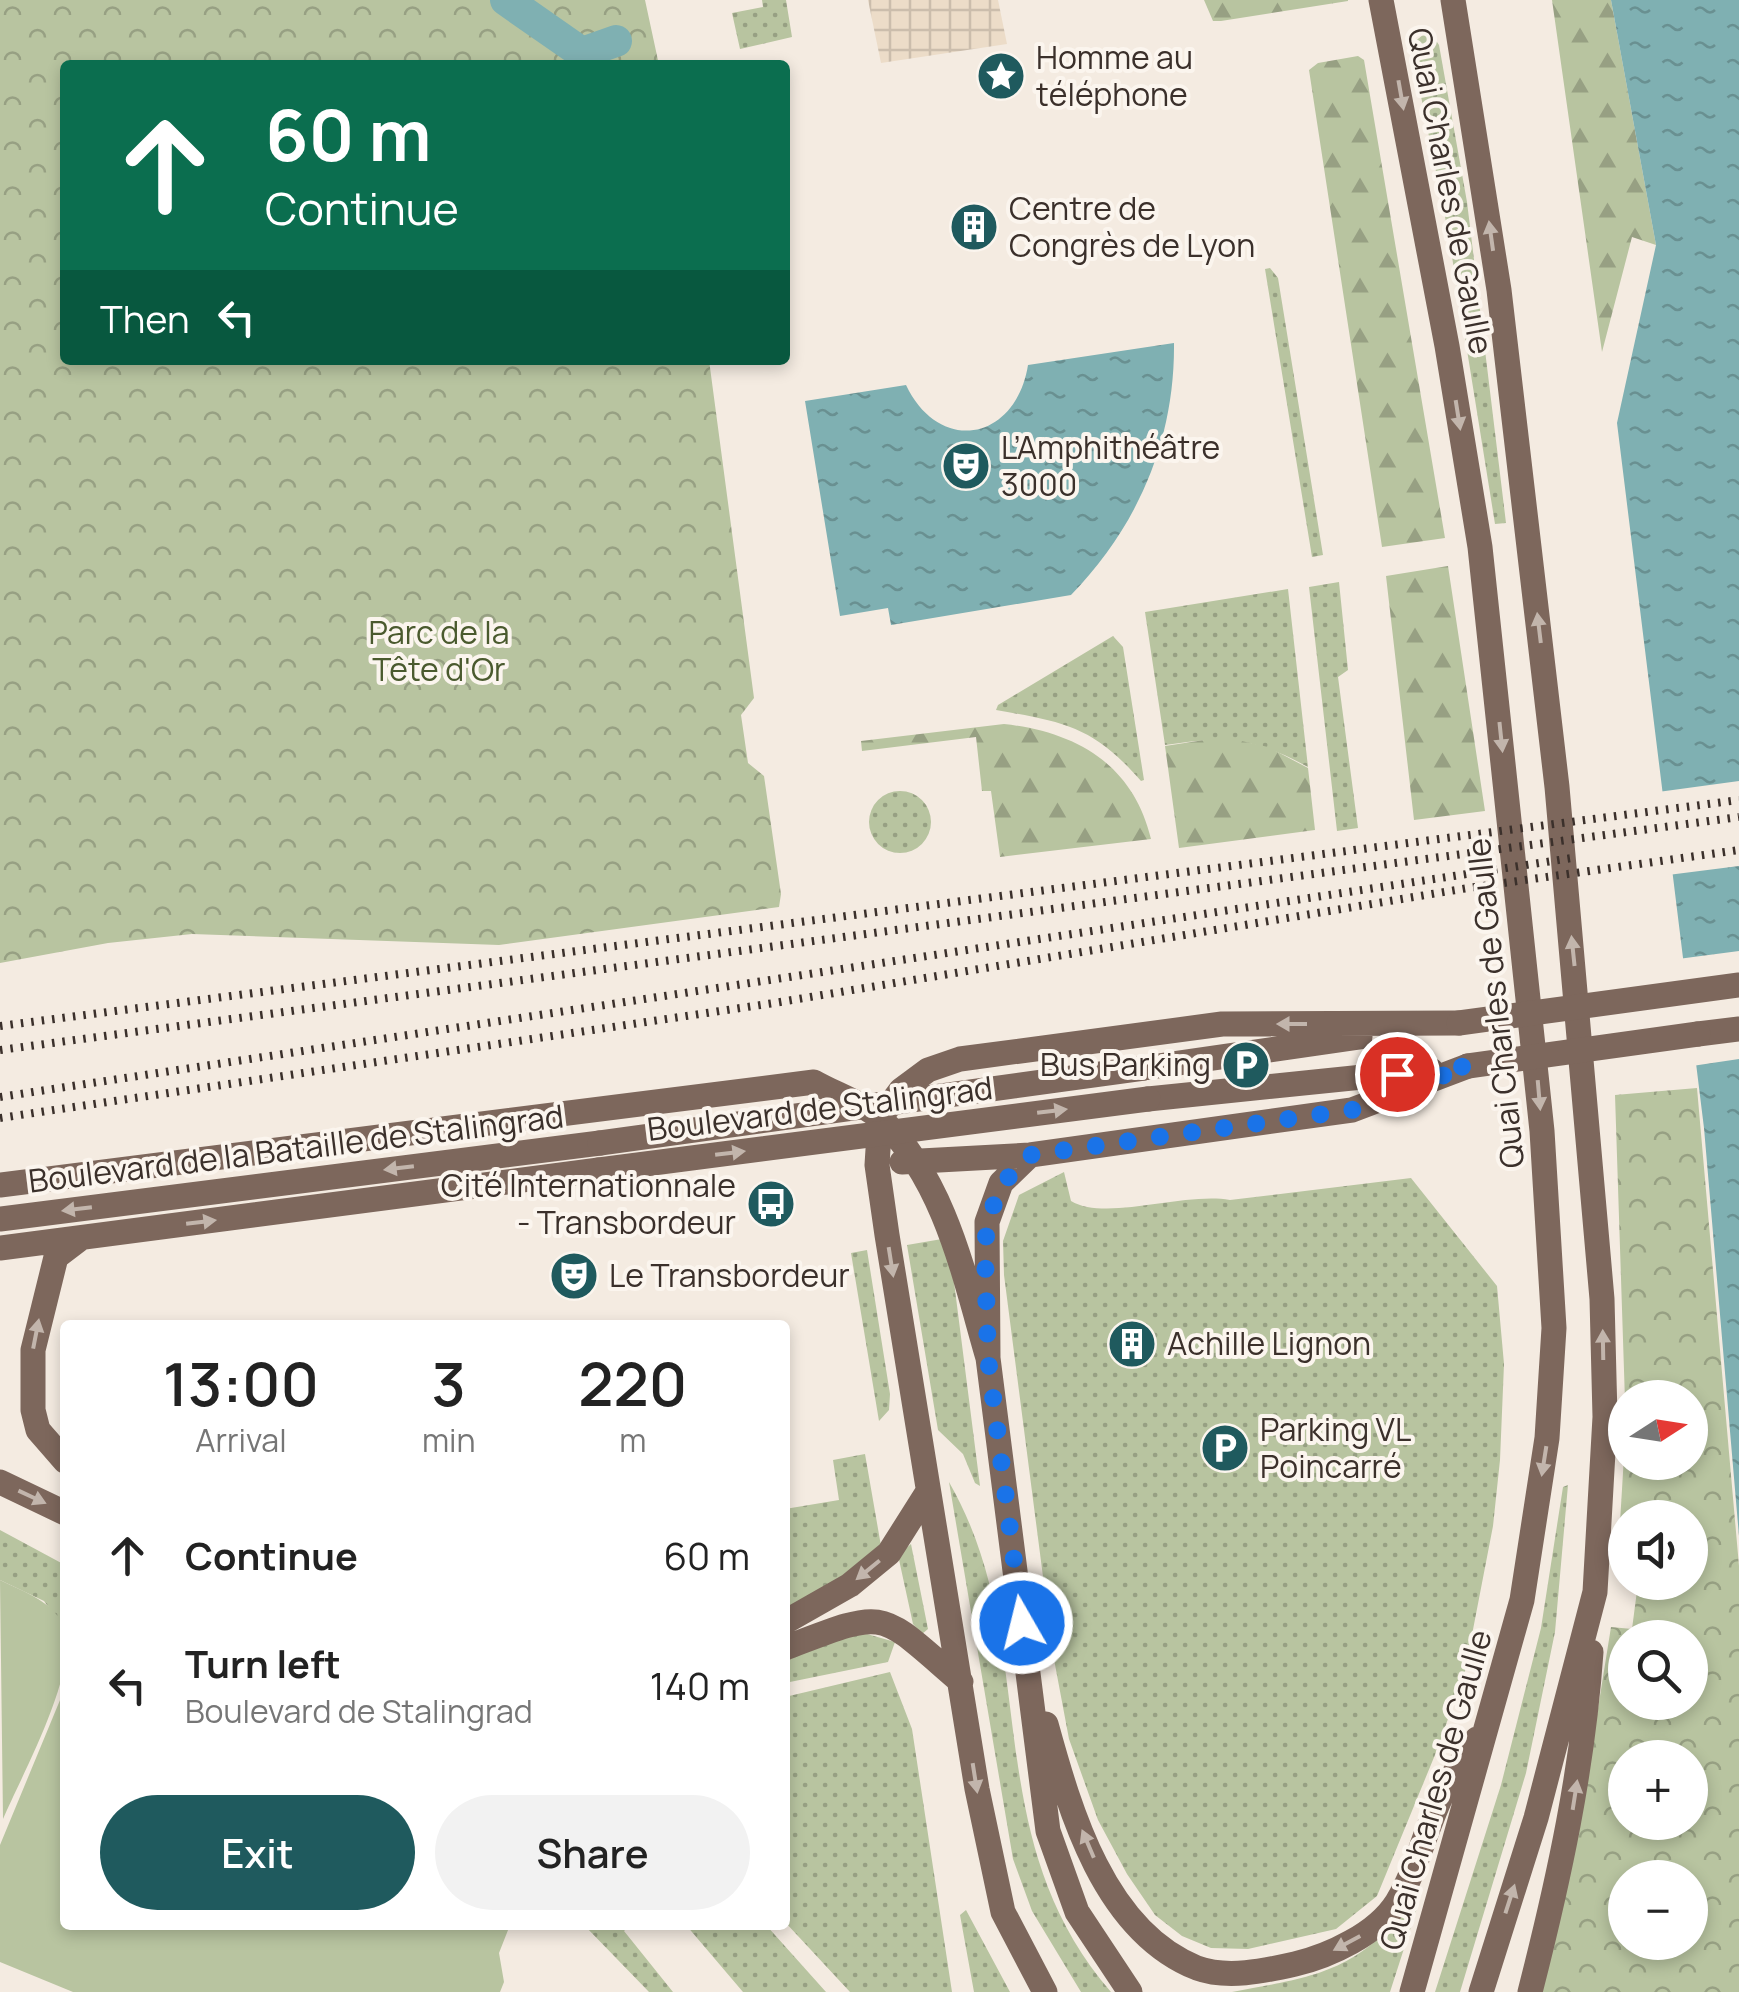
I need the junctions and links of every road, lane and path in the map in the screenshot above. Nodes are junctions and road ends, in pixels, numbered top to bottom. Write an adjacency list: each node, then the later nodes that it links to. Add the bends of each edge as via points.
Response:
1 (1381, 0): 27 (main road, Quai Charles de Gaulle, one-way to 27, via 1480,547 1542,1130 1554,1328 1547,1438 1522,1600)
2 (1453, 0): 22 (main road, Quai Charles de Gaulle, one-way to 2, via 1604,1378 1582,1032 1501,310)
3 (1739, 985): 4 (main road, bridge)
4 (1459, 1022): 7 (main road, one-way to 7, via 1222,1024 960,1058 901,1090); 8 (main road, Boulevard de Stalingrad, bridge)
5 (1739, 1029): 6 (main road, bridge)
6 (1468, 1066): 9 (main road, via 1352,1110); 12 (main road, Boulevard de Stalingrad, one-way to 6, bridge, via 1148,1099)
7 (880, 1118): 10 (main road); 11 (main road); 13 (main road, via 814,1082)
8 (600, 1143): 14 (main road, Boulevard de la Bataille de Stalingrad, one-way to 14)
9 (1030, 1155): 10 (main road); 17 (main road, via 1002,1184 987,1222)
10 (914, 1160): 11 (main road); 17 (main road, via 948,1226)
11 (877, 1165): 20 (main road, one-way to 20)
12 (598, 1170): 15 (main road, Boulevard de la Bataille de Stalingrad, one-way to 12)
13 (0, 1185)
14 (0, 1219)
15 (81, 1238): 16 (main road, Boulevard de la Bataille de Stalingrad); 18 (main road, one-way to 15, via 38,1430 32,1350 56,1257)
16 (0, 1248)
17 (988, 1358): 25 (main road)
18 (60, 1456)
19 (0, 1482): 21 (main road, one-way to 21)
20 (927, 1493): 23 (main road, one-way to 23, via 889,1553); 26 (main road)
21 (60, 1511)
22 (1595, 1592): 31 (main road, Quai Charles de Gaulle, one-way to 22, via 1536,1818); 32 (main road, one-way to 22, via 1565,1854 1586,1722)
23 (790, 1619)
24 (790, 1646): 26 (main road, via 856,1620 886,1620)
25 (1026, 1654): 27 (main road, one-way to 25, via 1442,1793 1396,1904 1335,1950 1231,1974 1199,1969 1169,1953 1112,1894 1057,1766); 29 (main road, via 1038,1770 1057,1862 1077,1912)
26 (960, 1682): 28 (main road, one-way to 28, via 1003,1912)
27 (1491, 1718): 30 (main road, Quai Charles de Gaulle)
28 (1045, 1992)
29 (1130, 1992)
30 (1412, 1992)
31 (1480, 1992)
32 (1530, 1992)

